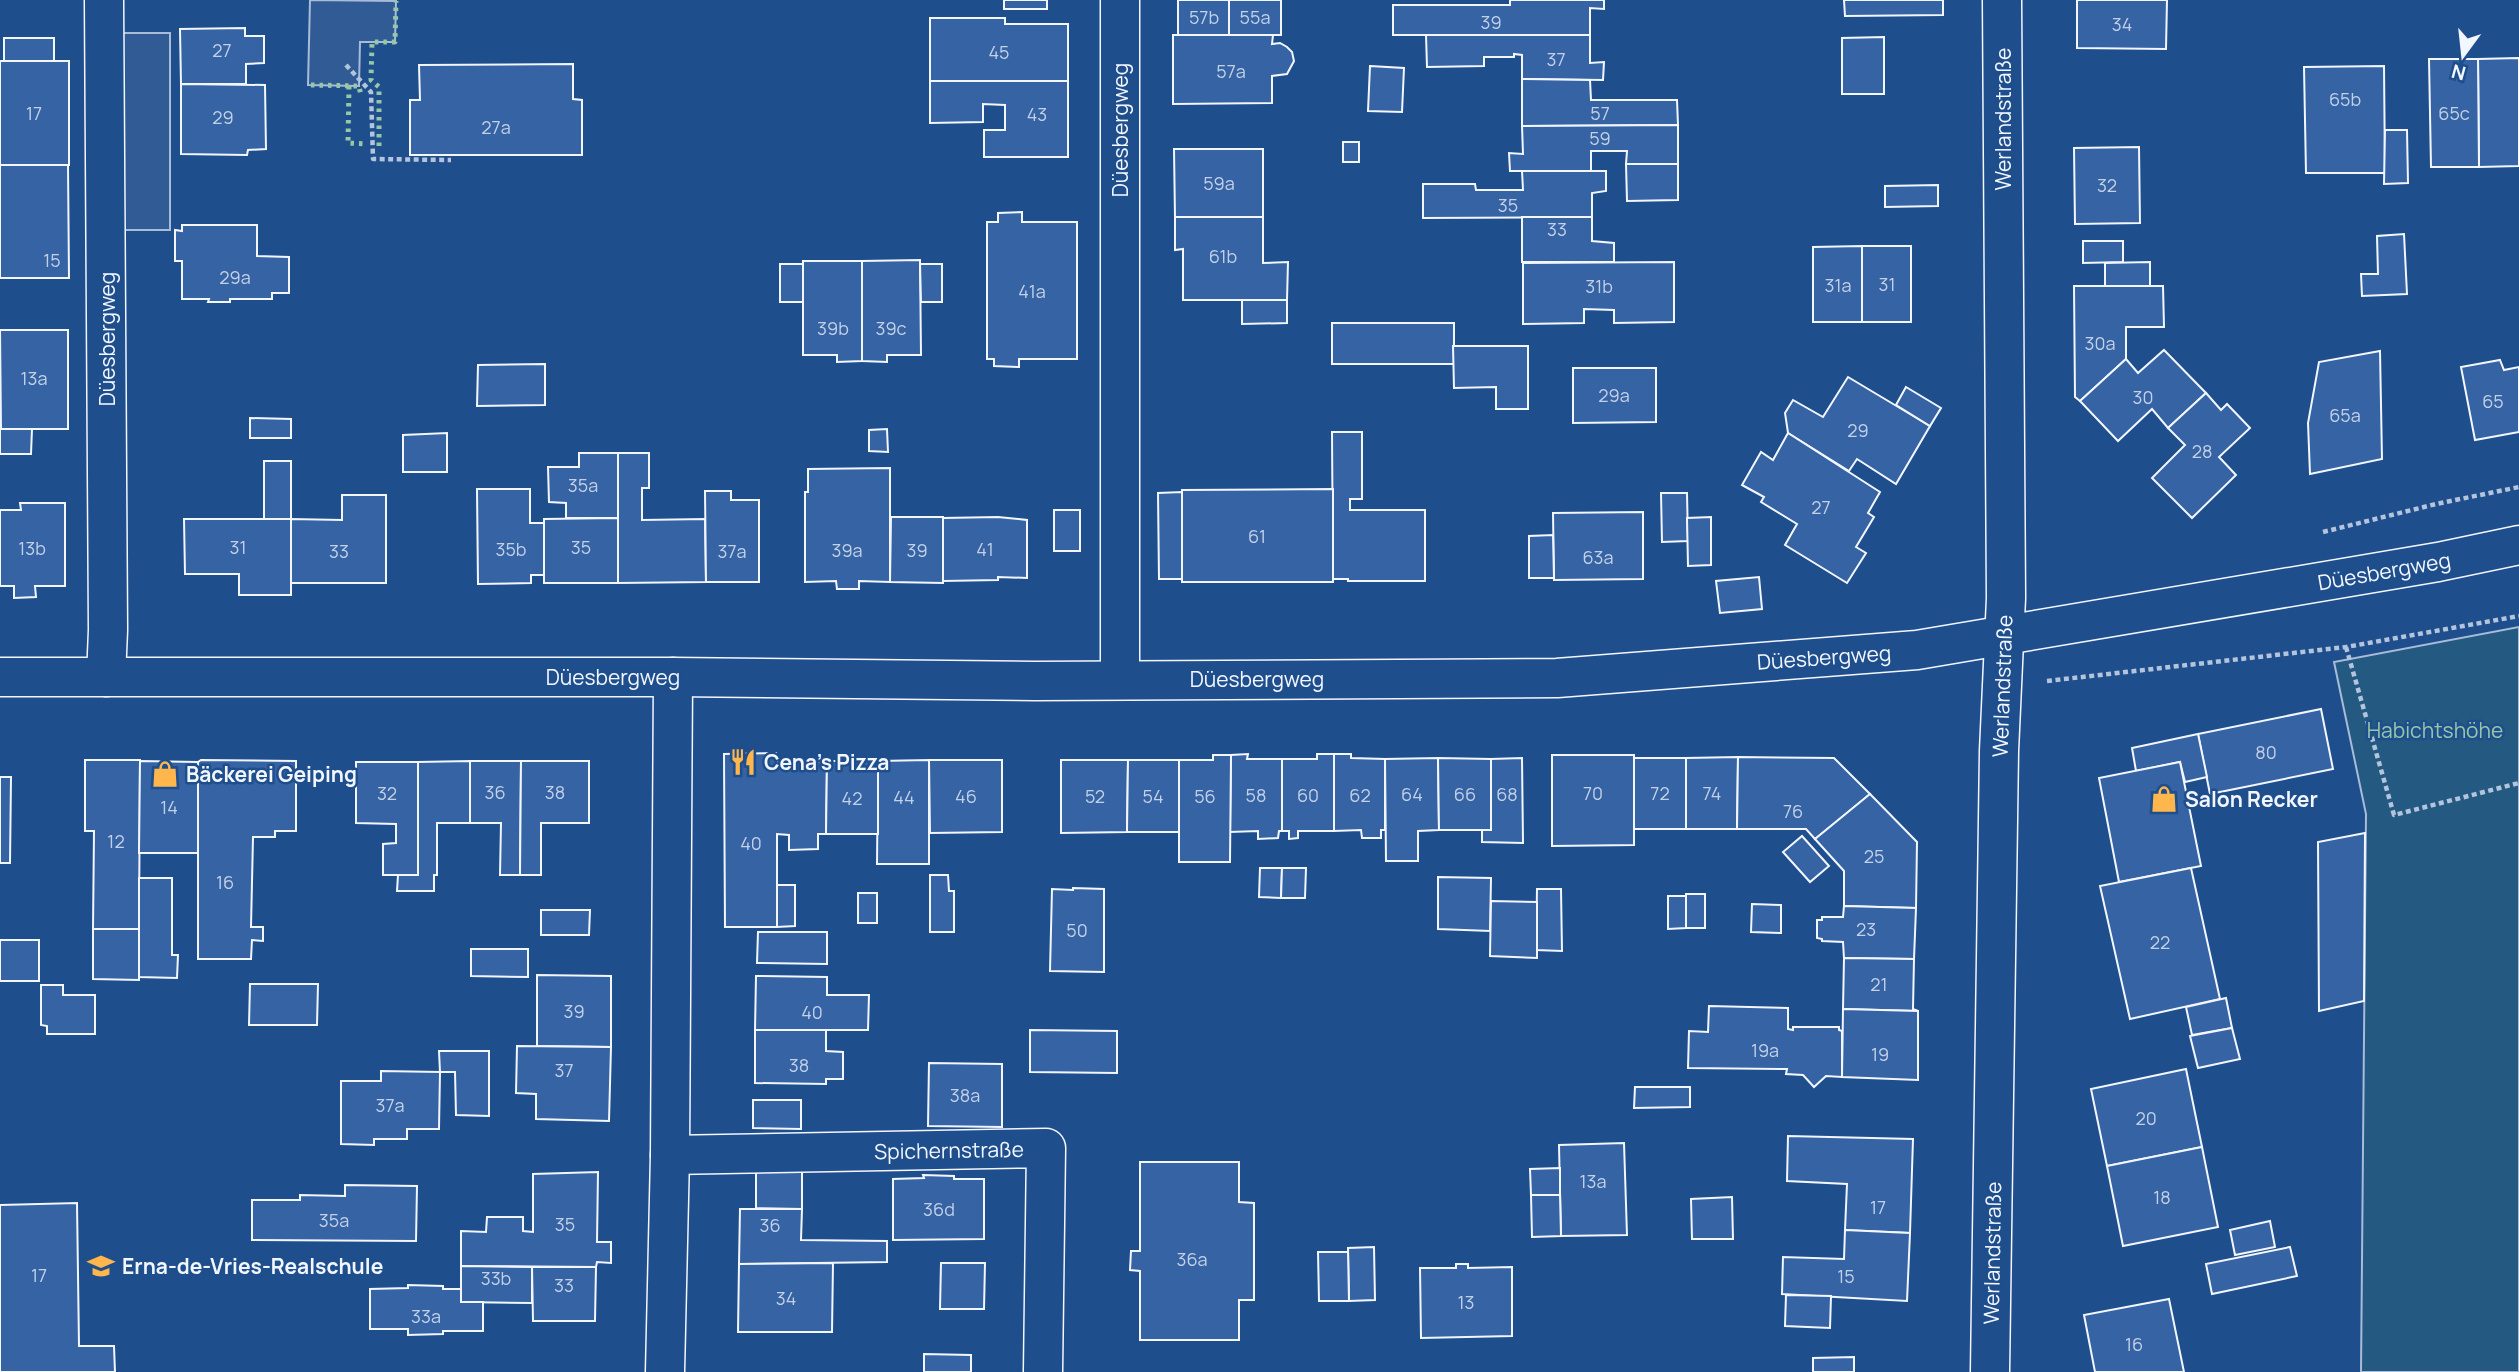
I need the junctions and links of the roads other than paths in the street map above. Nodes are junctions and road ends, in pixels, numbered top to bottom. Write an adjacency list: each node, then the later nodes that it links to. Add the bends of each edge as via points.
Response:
1 (104, 0): 7 (street, Düesbergweg)
2 (1120, 0): 9 (street, Düesbergweg)
3 (2002, 0): 5 (street, Werlandstraße)
4 (2519, 545): 5 (street, Düesbergweg)
5 (2005, 635): 9 (street, Düesbergweg, via 1917,650 1557,678); 13 (street, Werlandstraße, via 1999,751)
6 (0, 677): 7 (street, Düesbergweg)
7 (106, 677): 8 (street, Düesbergweg)
8 (673, 677): 9 (street, Düesbergweg); 10 (street)
9 (1120, 680)
10 (670, 1155): 11 (street); 12 (street, Spichernstraße, via 1046,1148)
11 (665, 1372)
12 (1043, 1372)
13 (1990, 1372)

